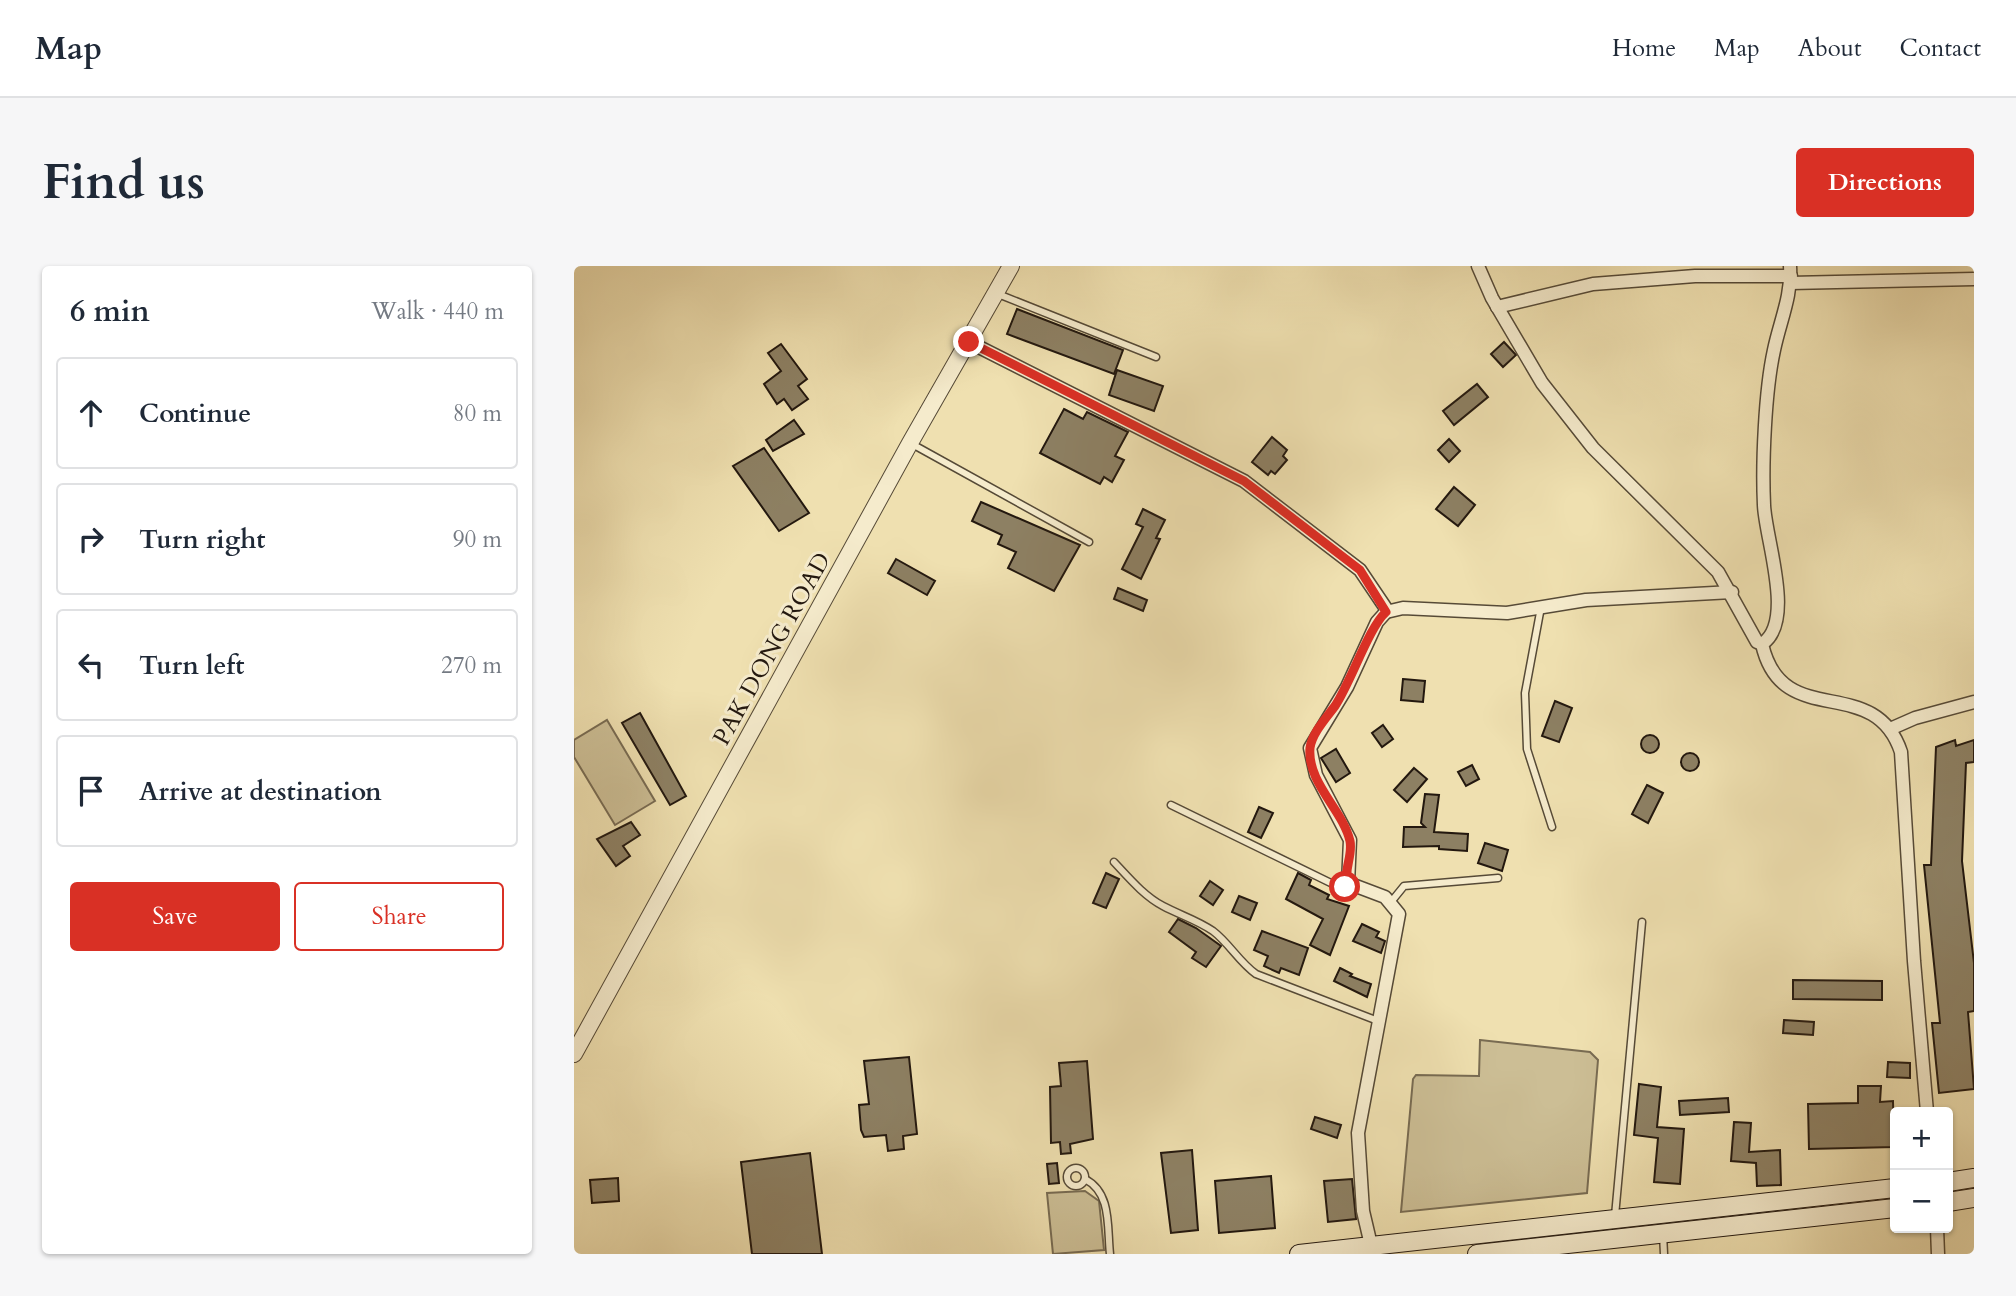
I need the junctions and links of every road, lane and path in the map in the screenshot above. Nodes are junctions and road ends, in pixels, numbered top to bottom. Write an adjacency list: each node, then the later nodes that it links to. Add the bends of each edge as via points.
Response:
1 (1011, 266): 5 (street, PAK DONG ROAD)
2 (1478, 266): 6 (street)
3 (1790, 275): 4 (street); 6 (street, via 1695,275 1593,284); 14 (street, via 1773,352 1765,449 1764,507 1779,596 1771,634)
4 (1974, 279)
5 (996, 294): 7 (street, PAK DONG ROAD); 8 (lane)
6 (1497, 307): 11 (street, via 1542,383 1576,428 1706,558)
7 (969, 342): 9 (street, PAK DONG ROAD); 13 (street, via 1244,481 1360,570)
8 (1156, 357)
9 (910, 443): 10 (lane); 25 (street, PAK DONG ROAD)
10 (1089, 542)
11 (1732, 592): 12 (street); 14 (street)
12 (1541, 607): 13 (street, via 1507,613 1403,608); 18 (lane, via 1525,693 1527,749)
13 (1386, 612): 21 (street, via 1310,748 1316,775 1350,840)
14 (1762, 644): 16 (street, via 1770,671 1784,686 1872,714)
15 (1974, 702): 16 (street)
16 (1890, 729): 26 (street, via 1901,752)
17 (1171, 805): 21 (lane, via 1339,887)
18 (1552, 827)
19 (1114, 862): 24 (lane, via 1161,905 1216,934 1256,974)
20 (1498, 878): 22 (lane, via 1404,886)
21 (1348, 883): 22 (street)
22 (1391, 902): 24 (street, via 1399,923)
23 (1642, 922): 34 (lane)
24 (1378, 1021): 37 (street, via 1358,1133 1363,1212)
25 (574, 1054)
26 (1927, 1107)
27 (1974, 1178): 29 (main road)
28 (1085, 1179): 39 (lane, via 1102,1193)
29 (1953, 1181)
30 (1890, 1189): 34 (main road)
31 (1974, 1198): 32 (main road)
32 (1953, 1201)
33 (1890, 1209): 35 (main road)
34 (1615, 1218): 37 (main road)
35 (1663, 1232): 38 (main road); 42 (lane)
36 (1937, 1233): 43 (street)
37 (1371, 1245): 40 (main road)
38 (1555, 1250): 41 (main road)
39 (1110, 1254)
40 (1299, 1254)
41 (1477, 1254)
42 (1664, 1254)
43 (1938, 1254)

